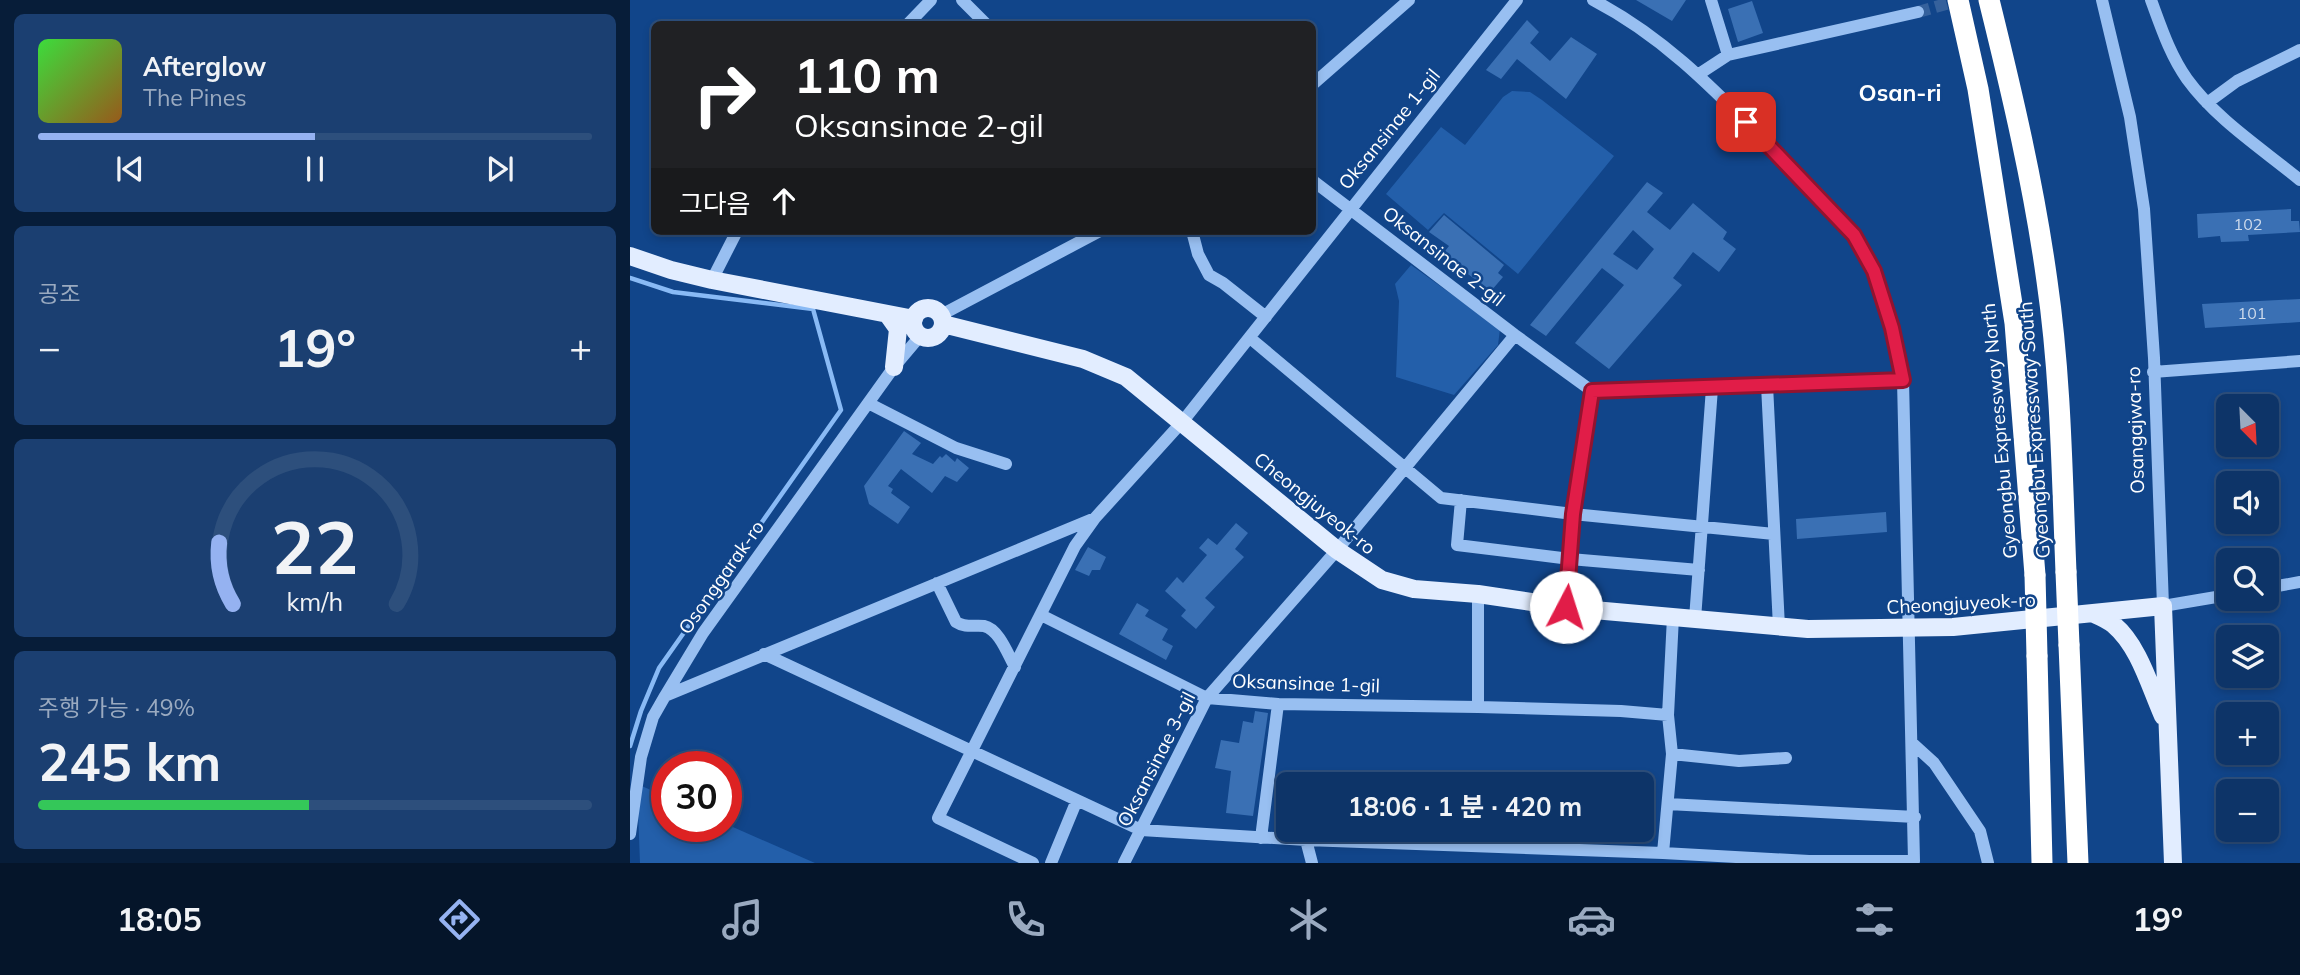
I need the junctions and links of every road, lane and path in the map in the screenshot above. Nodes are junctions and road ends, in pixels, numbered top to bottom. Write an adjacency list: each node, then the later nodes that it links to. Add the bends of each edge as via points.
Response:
1 (931, 0): 12 (street)
2 (962, 0): 13 (street)
3 (1409, 0): 17 (street)
4 (1517, 0): 21 (street, Oksansinae 1-gil)
5 (1593, 0): 16 (street)
6 (1710, 0): 15 (street)
7 (1958, 0): 93 (highway, Gyeongbu Expressway North, bridge, via 1978,89 2015,323 2035,575)
8 (1989, 0): 94 (highway, Gyeongbu Expressway South, bridge, via 2028,167 2047,281 2057,382)
9 (2102, 0): 35 (street, Osangajwa-ro, via 2139,161)
10 (2151, 0): 18 (street, via 2174,57)
11 (1918, 12): 15 (street)
12 (911, 21)
13 (983, 21)
14 (2300, 50): 18 (street, via 2237,80)
15 (1728, 55): 16 (street)
16 (1699, 74): 36 (street, via 1854,235 1874,271)
17 (1316, 81)
18 (2207, 103): 19 (street)
19 (2300, 180)
20 (1316, 183): 21 (street, Oksansinae 2-gil)
21 (1350, 208): 28 (street, Oksansinae 1-gil); 31 (street, Oksansinae 2-gil)
22 (735, 235): 26 (street)
23 (1093, 235): 29 (street)
24 (1193, 235): 28 (street, via 1209,275)
25 (630, 256): 26 (main road)
26 (712, 280): 27 (main road)
27 (888, 315): 30 (main road); 34 (main road, via 898,329)
28 (1266, 317): 32 (street, Oksansinae 1-gil)
29 (942, 319): 30 (main road, via 935,335); 30 (main road, via 928,308 919,311); 41 (main road, Cheongjuyeok-ro, via 1083,359 1126,377)
30 (917, 327): 34 (street, Osonggarak-ro)
31 (1515, 335): 39 (street, Oksansinae 2-gil); 43 (street)
32 (1250, 338): 41 (street, Oksansinae 1-gil); 43 (street)
33 (2300, 361): 35 (street)
34 (894, 367): 40 (street, Osonggarak-ro)
35 (2153, 372): 57 (street, Osangajwa-ro)
36 (1903, 380): 37 (street); 64 (street)
37 (1766, 385): 38 (street); 48 (street)
38 (1712, 388): 39 (street); 47 (street)
39 (1592, 391): 45 (street)
40 (868, 403): 42 (street, via 956,448); 67 (street, Osonggarak-ro, via 703,633)
41 (1183, 421): 46 (street, Oksansinae 1-gil); 49 (main road, Cheongjuyeok-ro)
42 (1006, 464)
43 (1405, 467): 44 (street, via 1441,498); 49 (street)
44 (1461, 500): 45 (street); 50 (street, via 1457,545)
45 (1573, 514): 47 (street); 50 (street)
46 (1095, 518): 53 (street, Oksansinae 1-gil); 60 (street, Oksansinae 1-gil, via 1075,546)
47 (1702, 527): 48 (street); 51 (street)
48 (1774, 534): 63 (street)
49 (1337, 550): 55 (main road, Cheongjuyeok-ro, via 1395,585); 68 (street, Oksansinae 3-gil)
50 (1570, 559): 51 (street); 58 (street)
51 (1699, 570): 62 (street)
52 (2300, 582): 54 (street)
53 (937, 583): 65 (street, Oksansinae 1-gil); 66 (street, via 956,622 993,630)
54 (2279, 586)
55 (1478, 594): 58 (main road, Cheongjuyeok-ro); 70 (street)
56 (2216, 597): 57 (street, Cheongjuyeok-ro)
57 (2163, 606): 59 (main road, Cheongjuyeok-ro); 72 (main road, Osangajwa-ro)
58 (1566, 607): 61 (main road, Cheongjuyeok-ro)
59 (2094, 614): 64 (main road, Cheongjuyeok-ro); 72 (main road, via 2113,625 2136,655)
60 (1041, 615): 66 (street, Oksansinae 1-gil); 68 (street, Oksansinae 1-gil)
61 (1673, 617): 62 (main road, Cheongjuyeok-ro); 71 (street)
62 (1695, 619): 63 (main road, Cheongjuyeok-ro)
63 (1779, 627): 64 (main road, Cheongjuyeok-ro)
64 (1907, 628): 73 (street)
65 (764, 654): 67 (street, Oksansinae 1-gil); 74 (street)
66 (1015, 667): 74 (street, Oksansinae 1-gil)
67 (665, 696): 81 (street, Osonggarak-ro, via 641,757)
68 (1207, 698): 69 (street, Oksansinae 1-gil); 80 (street, Oksansinae 3-gil)
69 (1278, 704): 70 (street, Oksansinae 1-gil); 82 (street)
70 (1478, 707): 71 (street, Oksansinae 1-gil)
71 (1668, 715): 75 (street)
72 (2168, 727): 95 (main road, Osangajwa-ro)
73 (1912, 743): 79 (street); 92 (street, via 1934,763 1980,831)
74 (973, 752): 77 (street); 88 (street, Oksansinae 1-gil, via 938,818)
75 (1672, 754): 76 (street, via 1740,761); 78 (street)
76 (1786, 758)
77 (1077, 800): 80 (street); 89 (street)
78 (1668, 804): 79 (street); 86 (street)
79 (1915, 817): 87 (street, via 1914,861)
80 (1141, 830): 82 (street); 90 (street, Oksansinae 3-gil)
81 (630, 834)
82 (1261, 838): 83 (street)
83 (1276, 839)
84 (1307, 842): 91 (street)
85 (1361, 842): 86 (street)
86 (1663, 853): 87 (street)
87 (1809, 862)
88 (1033, 863)
89 (1051, 863)
90 (1124, 863)
91 (1312, 863)
92 (1988, 863)
93 (2042, 863)
94 (2078, 863)
95 (2173, 863)

